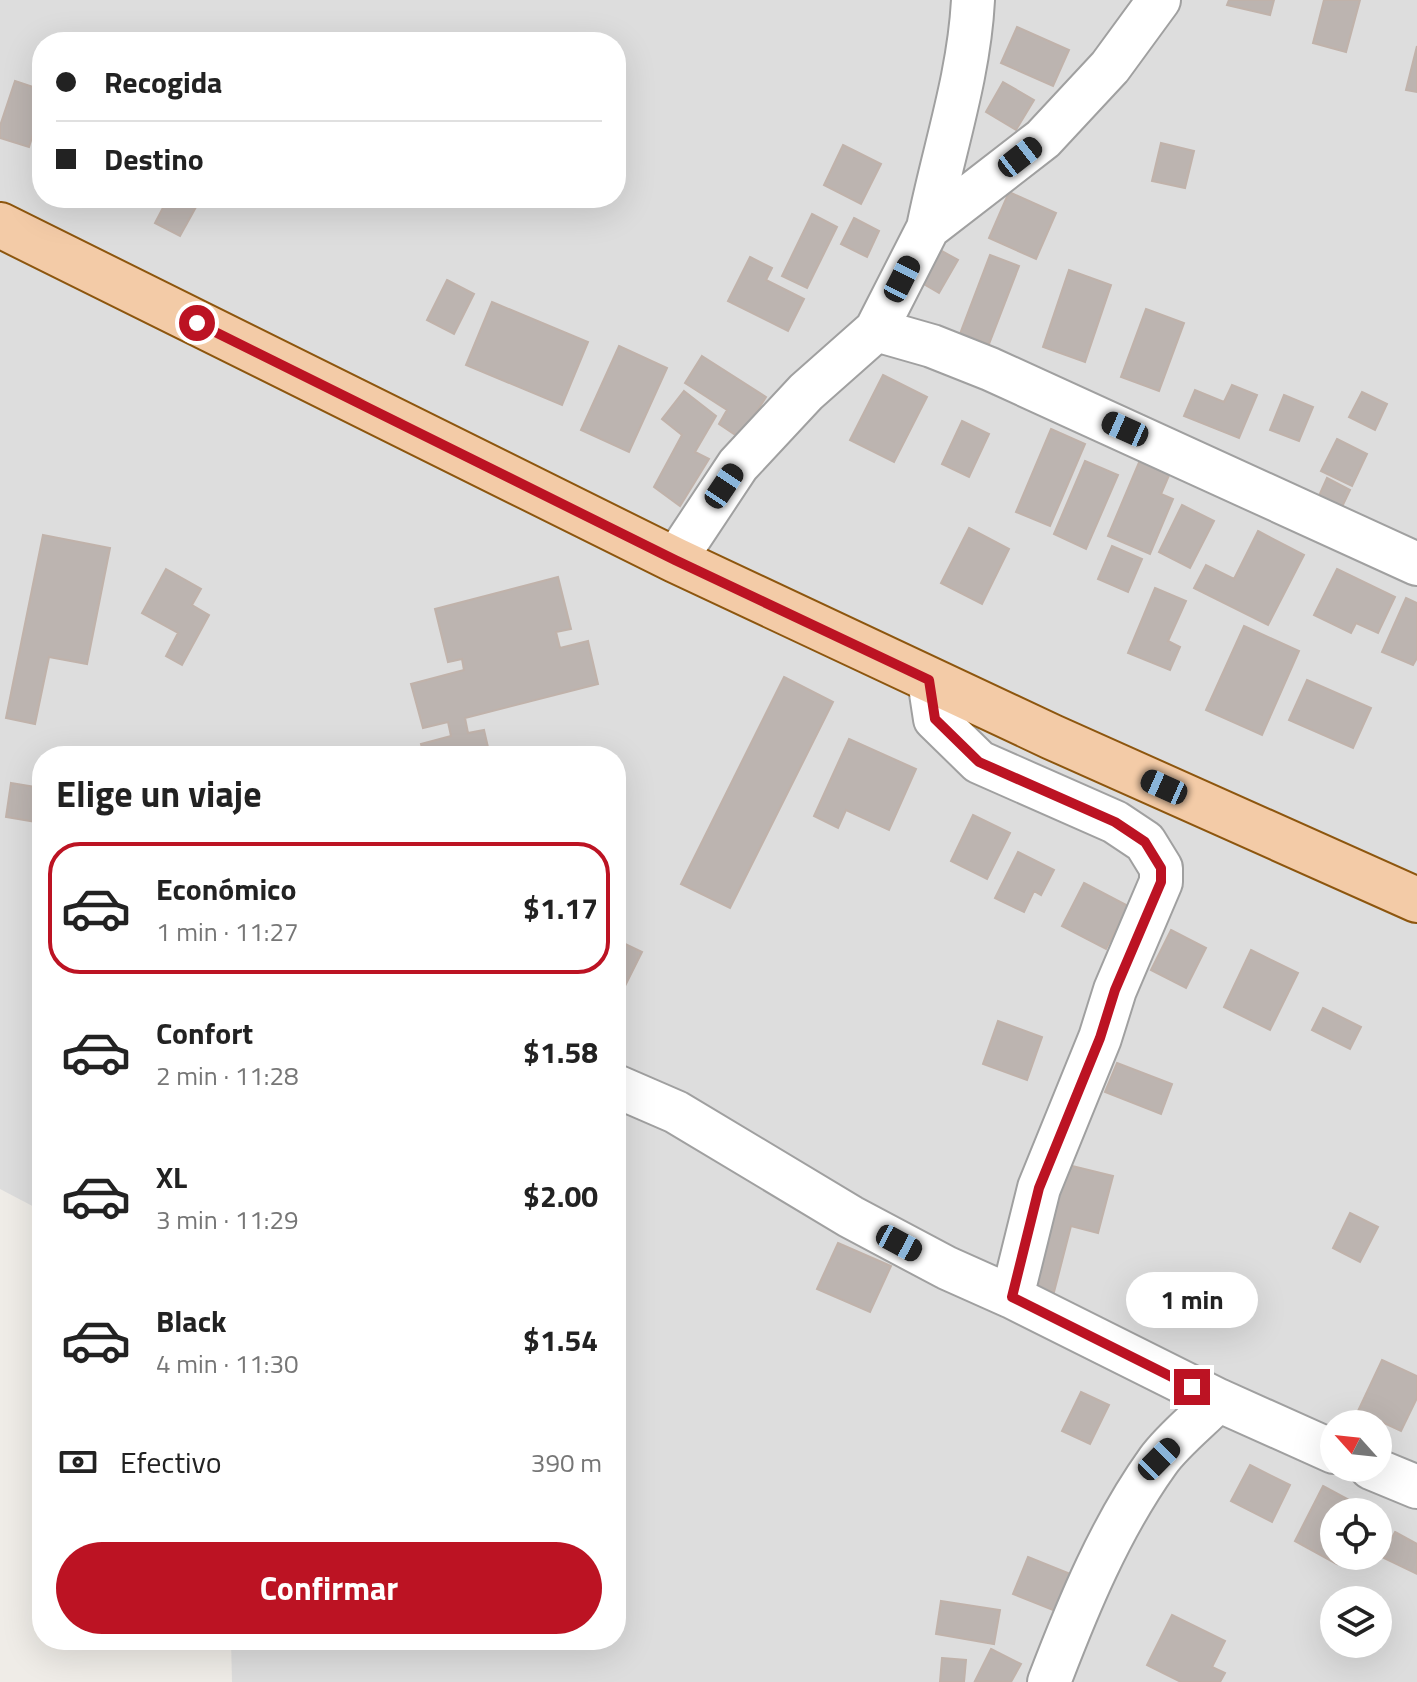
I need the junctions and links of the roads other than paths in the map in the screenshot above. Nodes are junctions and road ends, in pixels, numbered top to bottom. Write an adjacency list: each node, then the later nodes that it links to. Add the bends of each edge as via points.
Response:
1 (973, 0): 4 (street, via 971,33)
2 (1159, 0): 4 (street, via 1110,67 1043,139)
3 (0, 225): 6 (main road)
4 (928, 228): 5 (street)
5 (876, 330): 6 (street, via 806,392 738,465); 7 (street, via 990,369)
6 (675, 560): 8 (main road)
7 (1417, 564)
8 (929, 680): 9 (main road); 11 (street, via 935,719 979,762 1115,822 1145,842 1161,868 1161,882 1039,1188)
9 (1417, 900)
10 (626, 1090): 11 (street, via 676,1112 851,1217)
11 (1012, 1297): 12 (street)
12 (1218, 1400): 13 (street); 16 (street, via 1159,1459 1124,1515 1077,1609)
13 (1320, 1446)
14 (1392, 1477): 15 (street)
15 (1417, 1487)
16 (1049, 1682)

